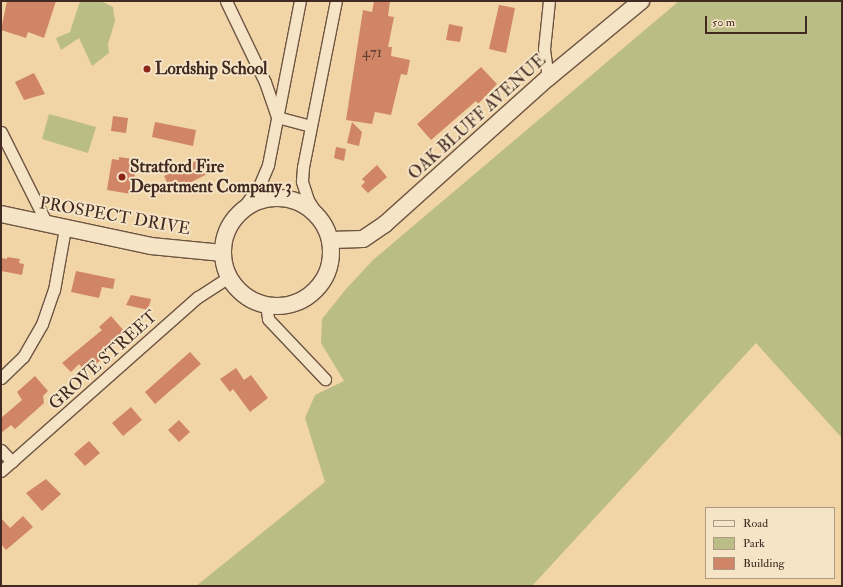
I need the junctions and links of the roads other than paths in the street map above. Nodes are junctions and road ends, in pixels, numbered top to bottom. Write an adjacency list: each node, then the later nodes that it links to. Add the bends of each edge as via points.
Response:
1 (226, 1): 7 (street, via 265,82)
2 (300, 1): 7 (street)
3 (336, 1): 8 (street)
4 (549, 1): 6 (street, via 544,49)
5 (641, 1): 6 (main road, OAK BLUFF AVENUE)
6 (548, 78): 15 (main road, OAK BLUFF AVENUE, via 385,224 363,239)
7 (277, 117): 8 (street); 10 (street, via 268,165 260,184)
8 (311, 126): 12 (street, via 302,181 308,200)
9 (1, 132): 13 (street)
10 (240, 212): 12 (main road, via 258,201 279,197 300,202); 16 (main road, via 225,238)
11 (1, 214): 13 (main road, PROSPECT DRIVE)
12 (317, 214): 15 (main road, via 326,226)
13 (47, 224): 14 (main road, PROSPECT DRIVE)
14 (65, 228): 16 (main road, PROSPECT DRIVE, via 151,246); 19 (street, via 54,290 42,324 23,357)
15 (331, 240): 18 (main road, via 332,256 328,271 321,284 310,295 281,306)
16 (223, 253): 17 (main road)
17 (230, 277): 18 (main road, via 239,290 251,299); 22 (street, GROVE STREET, via 198,297)
18 (266, 304): 20 (street, via 268,319)
19 (1, 378)
20 (325, 378)
21 (1, 450): 22 (street)
22 (12, 462): 23 (street, GROVE STREET)
23 (1, 471)

